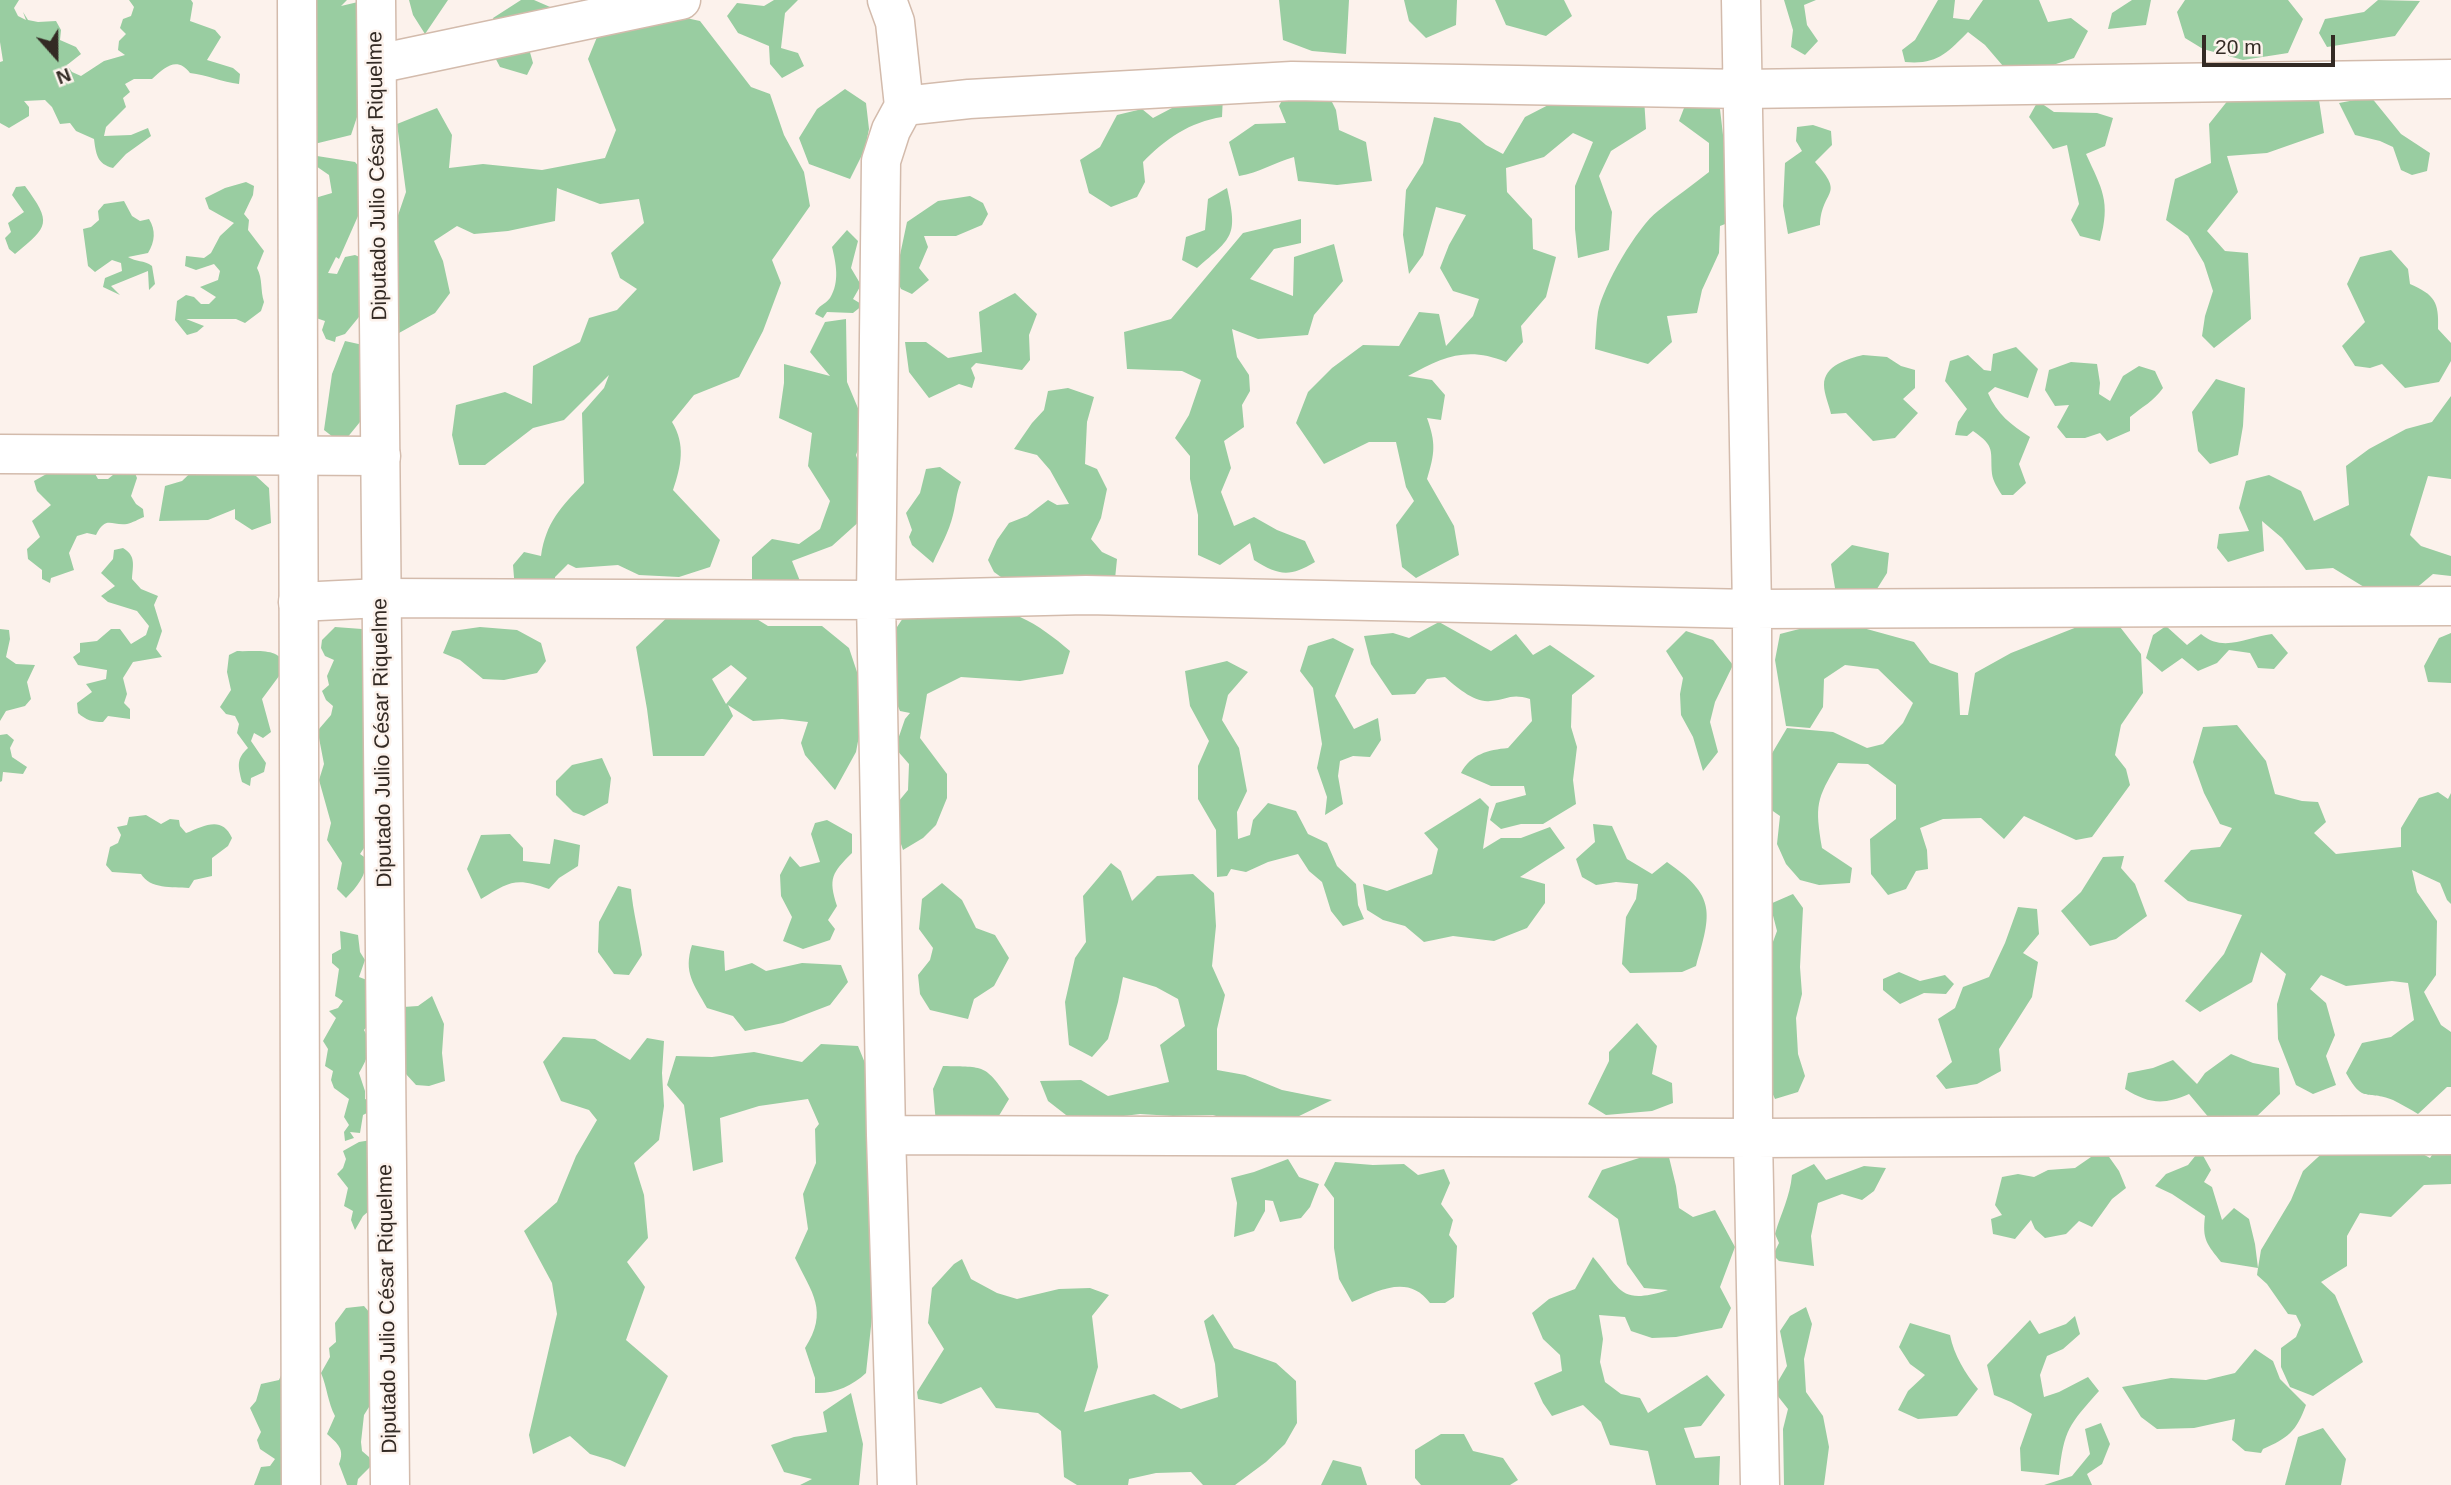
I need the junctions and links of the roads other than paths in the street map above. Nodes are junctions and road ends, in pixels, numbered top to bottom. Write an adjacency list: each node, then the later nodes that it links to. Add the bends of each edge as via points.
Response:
1 (297, 0): 11 (street)
2 (376, 0): 6 (street, Diputado Julio César Riquelme)
3 (681, 0): 6 (street)
4 (887, 0): 9 (street, via 895,22)
5 (1741, 0): 8 (street)
6 (377, 64): 12 (street, Diputado Julio César Riquelme)
7 (2451, 79): 8 (street)
8 (1743, 89): 9 (street, via 1292,81); 17 (street)
9 (904, 106): 14 (street, via 881,162)
10 (0, 454): 11 (street)
11 (298, 454): 12 (street); 15 (street)
12 (381, 456): 13 (street, Diputado Julio César Riquelme)
13 (382, 598): 14 (street); 15 (street); 22 (street, Diputado Julio César Riquelme)
14 (876, 600): 17 (street, via 1086,595); 18 (street)
15 (298, 602): 21 (street)
16 (2451, 606): 17 (street)
17 (1752, 609): 20 (street)
18 (886, 1135): 20 (street); 23 (street)
19 (2451, 1135): 20 (street)
20 (1753, 1138): 24 (street)
21 (301, 1485)
22 (390, 1485)
23 (897, 1485)
24 (1760, 1485)

